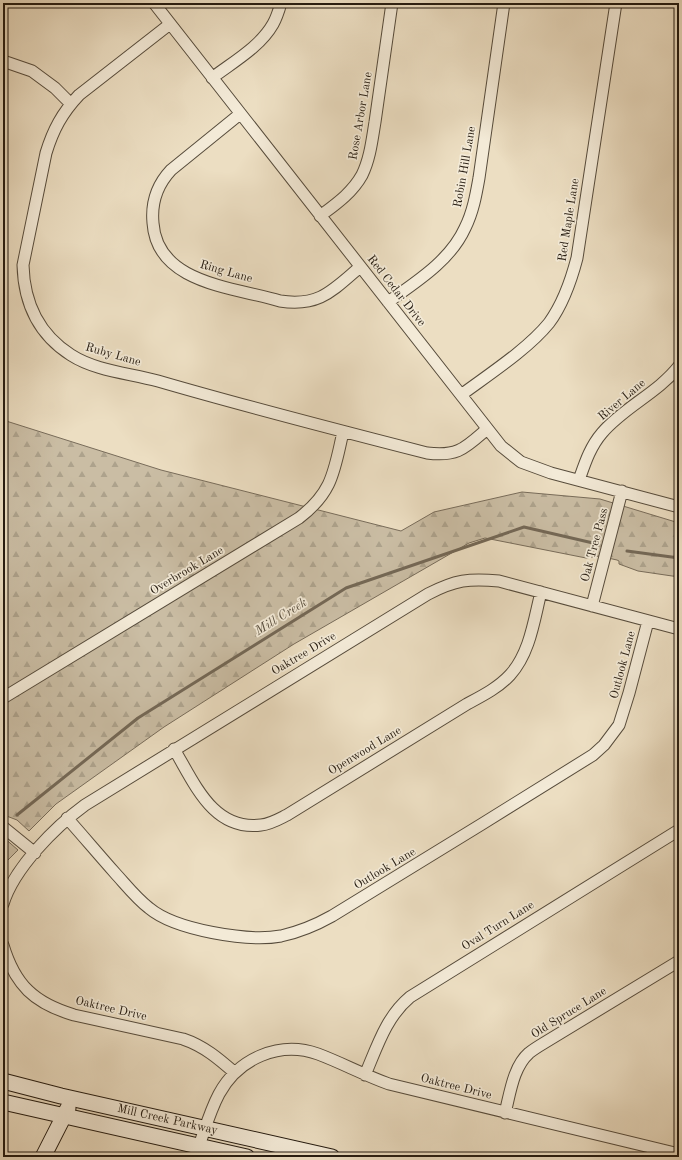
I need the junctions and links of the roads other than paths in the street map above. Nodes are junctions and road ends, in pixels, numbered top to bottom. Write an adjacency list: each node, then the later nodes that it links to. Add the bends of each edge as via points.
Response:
1 (154, 3): 6 (street, Red Cedar Drive)
2 (281, 3): 8 (street, via 266,35)
3 (392, 3): 11 (street, Rose Arbor Lane, via 378,106 366,165 354,187)
4 (504, 3): 13 (street, Robin Hill Lane, via 479,178 466,228 447,255)
5 (616, 3): 15 (street, Red Maple Lane, via 577,258 570,282 557,310 536,336)
6 (170, 24): 8 (street, Red Cedar Drive); 9 (street, Ruby Lane)
7 (3, 61): 9 (street, via 32,71)
8 (212, 78): 10 (street, Red Cedar Drive)
9 (71, 104): 17 (street, Ruby Lane, via 51,136 24,253 23,282 27,298 36,320 46,333 70,354 83,361)
10 (240, 114): 11 (street, Red Cedar Drive); 12 (street, Ring Lane, via 162,180 153,205 153,226 160,248 170,261 196,278 293,303 318,299)
11 (320, 216): 12 (street, Red Cedar Drive)
12 (360, 267): 13 (street, Red Cedar Drive)
13 (388, 302): 15 (street, Red Cedar Drive)
14 (679, 366): 18 (street, River Lane, via 602,433 586,458)
15 (461, 395): 16 (street, Red Cedar Drive)
16 (487, 429): 17 (street, Ruby Lane, via 460,451 440,455); 18 (street, Red Cedar Drive, via 502,446 522,462)
17 (343, 432): 25 (street, Overbrook Lane, via 336,466 325,493 300,518)
18 (579, 480): 19 (street, Red Cedar Drive)
19 (622, 492): 20 (street, Red Cedar Drive); 22 (street, Oak Tree Pass)
20 (679, 507)
21 (542, 592): 22 (street, Oaktree Drive); 26 (street, Oaktree Drive, via 480,579 464,580 444,586); 26 (street, Openwood Lane, via 524,653 518,665 504,680 489,692 271,823 246,825 218,814 200,792)
22 (592, 606): 23 (street, Oaktree Drive)
23 (648, 621): 24 (street, Oaktree Drive); 27 (street, Outlook Lane, via 618,725 593,754 338,912 305,929 263,938 242,937 172,921 157,914 135,895)
24 (679, 629)
25 (3, 698)
26 (174, 749): 27 (street, Oaktree Drive)
27 (67, 818): 30 (street, Oaktree Drive)
28 (3, 826): 30 (street)
29 (679, 830): 35 (street, Oval Turn Lane, via 410,997 386,1027)
30 (35, 853): 31 (street, Oaktree Drive, via 15,876)
31 (3, 904)
32 (3, 945): 34 (street, Oaktree Drive, via 11,968 22,984 45,1004 74,1015 194,1042 219,1058)
33 (679, 960): 39 (street, Old Spruce Lane, via 528,1054 513,1081)
34 (235, 1073): 35 (street, Oaktree Drive, via 258,1056 288,1049 318,1054); 41 (street, Oaktree Drive, via 220,1093)
35 (365, 1075): 39 (street, Oaktree Drive, via 389,1084)
36 (3, 1081): 37 (main road, Mill Creek Parkway)
37 (73, 1099): 40 (main road); 41 (main road, Mill Creek Parkway)
38 (3, 1102): 40 (main road, Mill Creek Parkway)
39 (505, 1113): 43 (street, Oaktree Drive)
40 (64, 1116): 42 (main road, Mill Creek Parkway); 45 (main road)
41 (206, 1128): 42 (street, Oaktree Drive); 44 (main road, Mill Creek Parkway)
42 (199, 1146): 46 (main road, Mill Creek Parkway)
43 (679, 1154)
44 (323, 1156)
45 (43, 1157)
46 (247, 1157)

